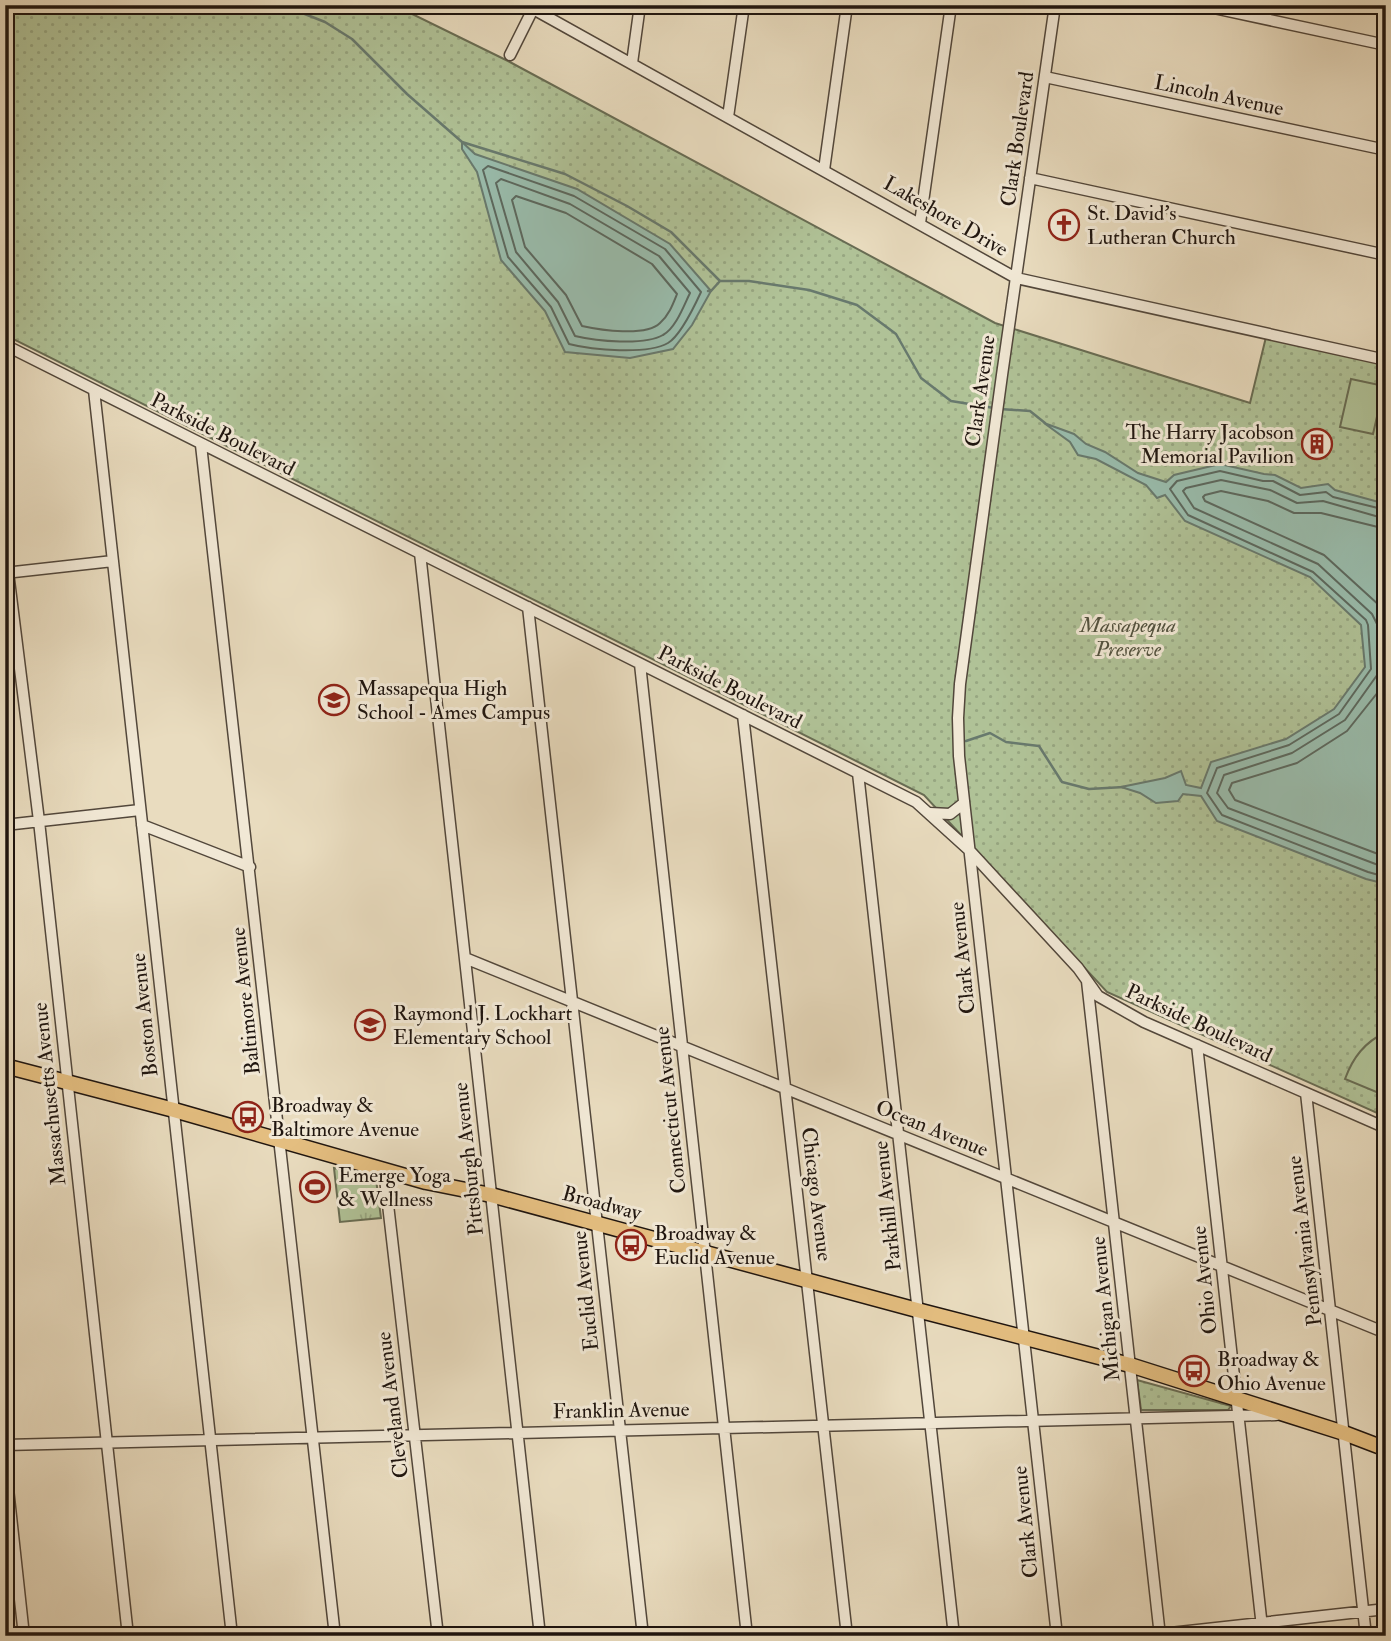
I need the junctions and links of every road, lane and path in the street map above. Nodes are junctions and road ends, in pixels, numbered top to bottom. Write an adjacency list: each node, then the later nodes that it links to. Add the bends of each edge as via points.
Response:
1 (640, 5): 10 (street)
2 (744, 5): 12 (street)
3 (847, 5): 14 (street)
4 (951, 5): 16 (street)
5 (1055, 5): 11 (street, Clark Boulevard)
6 (1200, 5): 8 (street)
7 (532, 7): 9 (street); 10 (street, Lakeshore Drive)
8 (1386, 46)
9 (510, 55)
10 (632, 63): 12 (street, Lakeshore Drive)
11 (1045, 76): 13 (street, Lincoln Avenue); 15 (street, Clark Boulevard)
12 (728, 117): 14 (street, Lakeshore Drive)
13 (1386, 150)
14 (824, 170): 16 (street, Lakeshore Drive)
15 (1030, 178): 17 (street); 18 (street, Clark Boulevard)
16 (920, 222): 18 (street, Lakeshore Drive)
17 (1386, 255)
18 (1016, 278): 20 (street, Lakeshore Drive); 31 (street, Clark Avenue, via 960,684 958,731)
19 (5, 345): 21 (street, Parkside Boulevard)
20 (1386, 360)
21 (94, 390): 22 (street, Parkside Boulevard); 25 (street, Boston Avenue)
22 (201, 445): 24 (street, Parkside Boulevard); 38 (street, Baltimore Avenue)
23 (5, 548): 26 (street, Massachusetts Avenue)
24 (419, 553): 27 (street, Parkside Boulevard); 39 (street, Pittsburgh Avenue)
25 (113, 561): 26 (street); 32 (street, Boston Avenue)
26 (7, 573): 34 (street, Massachusetts Avenue)
27 (528, 607): 28 (street, Parkside Boulevard); 41 (street, Euclid Avenue)
28 (640, 664): 29 (street, Parkside Boulevard); 43 (street, Connecticut Avenue)
29 (743, 715): 30 (street, Parkside Boulevard); 46 (street, Chicago Avenue)
30 (858, 773): 33 (street, Parkside Boulevard); 50 (street, Parkhill Avenue)
31 (964, 803): 33 (street, via 950,814); 37 (street, Clark Avenue)
32 (140, 810): 34 (street); 36 (street, Boston Avenue)
33 (930, 813): 37 (street, Parkside Boulevard)
34 (38, 821): 35 (street); 45 (street, Massachusetts Avenue)
35 (5, 825)
36 (142, 825): 38 (street); 48 (street, Boston Avenue)
37 (969, 850): 40 (street, Parkside Boulevard); 53 (street, Clark Avenue)
38 (250, 867): 51 (street, Baltimore Avenue)
39 (464, 958): 41 (street, Ocean Avenue); 54 (street, Pittsburgh Avenue)
40 (1087, 979): 42 (street, Parkside Boulevard, via 1098,996); 55 (street, Michigan Avenue)
41 (572, 1002): 43 (street, Ocean Avenue); 56 (street, Euclid Avenue)
42 (1197, 1045): 47 (street, Parkside Boulevard); 58 (street, Ohio Avenue)
43 (682, 1046): 46 (street, Ocean Avenue); 57 (street, Connecticut Avenue)
44 (5, 1066): 45 (main road, Broadway)
45 (66, 1081): 48 (main road, Broadway); 79 (street, Massachusetts Avenue)
46 (785, 1090): 50 (street, Ocean Avenue); 59 (street, Chicago Avenue)
47 (1306, 1093): 49 (street, Parkside Boulevard); 61 (street, Pennsylvania Avenue)
48 (174, 1110): 51 (main road, Broadway); 78 (street, Boston Avenue)
49 (1386, 1128)
50 (898, 1135): 53 (street, Ocean Avenue); 60 (street, Parkhill Avenue)
51 (280, 1140): 52 (main road, Broadway); 77 (street, Baltimore Avenue)
52 (383, 1170): 54 (main road, Broadway); 76 (street, Cleveland Avenue)
53 (1007, 1179): 55 (street, Ocean Avenue); 63 (street, Clark Avenue)
54 (491, 1195): 56 (main road, Broadway); 74 (street, Pittsburgh Avenue)
55 (1116, 1223): 58 (street, Ocean Avenue); 64 (street, Michigan Avenue)
56 (597, 1224): 57 (main road, Broadway); 73 (street, Euclid Avenue)
57 (706, 1251): 59 (main road, Broadway); 72 (street, Connecticut Avenue)
58 (1222, 1267): 61 (street, Ocean Avenue); 65 (street, Ohio Avenue)
59 (809, 1281): 60 (main road, Broadway); 71 (street, Chicago Avenue)
60 (918, 1310): 63 (main road, Broadway); 70 (street, Parkhill Avenue)
61 (1332, 1311): 62 (street, Ocean Avenue); 75 (street, Pennsylvania Avenue)
62 (1386, 1333)
63 (1023, 1337): 64 (main road, Broadway); 69 (street, Clark Avenue)
64 (1130, 1365): 65 (main road, Broadway); 68 (street, Michigan Avenue)
65 (1237, 1399): 66 (street, Ohio Avenue); 67 (main road, Broadway)
66 (1238, 1415): 67 (street, Franklin Avenue); 68 (street, Franklin Avenue); 85 (street, Ohio Avenue)
67 (1287, 1415): 75 (main road, Broadway)
68 (1136, 1417): 69 (street, Franklin Avenue); 86 (street, Michigan Avenue)
69 (1033, 1420): 70 (street, Franklin Avenue); 97 (street, Clark Avenue)
70 (930, 1422): 71 (street, Franklin Avenue); 96 (street, Parkhill Avenue)
71 (824, 1425): 72 (street, Franklin Avenue); 95 (street, Chicago Avenue)
72 (724, 1427): 73 (street, Franklin Avenue); 94 (street, Connecticut Avenue)
73 (620, 1430): 74 (street, Franklin Avenue); 93 (street, Euclid Avenue)
74 (517, 1432): 76 (street, Franklin Avenue); 92 (street, Pittsburgh Avenue)
75 (1344, 1433): 81 (main road, Broadway); 84 (street, Pennsylvania Avenue)
76 (416, 1435): 77 (street, Franklin Avenue); 91 (street, Cleveland Avenue)
77 (313, 1437): 78 (street, Franklin Avenue); 90 (street, Baltimore Avenue)
78 (210, 1439): 79 (street, Franklin Avenue); 89 (street, Boston Avenue)
79 (107, 1442): 80 (street, Franklin Avenue); 88 (street, Massachusetts Avenue)
80 (5, 1445)
81 (1386, 1449)
82 (5, 1461): 87 (street)
83 (1386, 1609): 84 (street)
84 (1364, 1612): 85 (street); 100 (street, Pennsylvania Avenue)
85 (1262, 1623): 86 (street); 99 (street, Ohio Avenue)
86 (1160, 1635): 98 (street)
87 (24, 1636)
88 (128, 1636)
89 (232, 1636)
90 (335, 1636)
91 (438, 1636)
92 (540, 1636)
93 (643, 1636)
94 (747, 1636)
95 (847, 1636)
96 (954, 1636)
97 (1057, 1636)
98 (1143, 1636)
99 (1263, 1636)
100 (1366, 1636)

